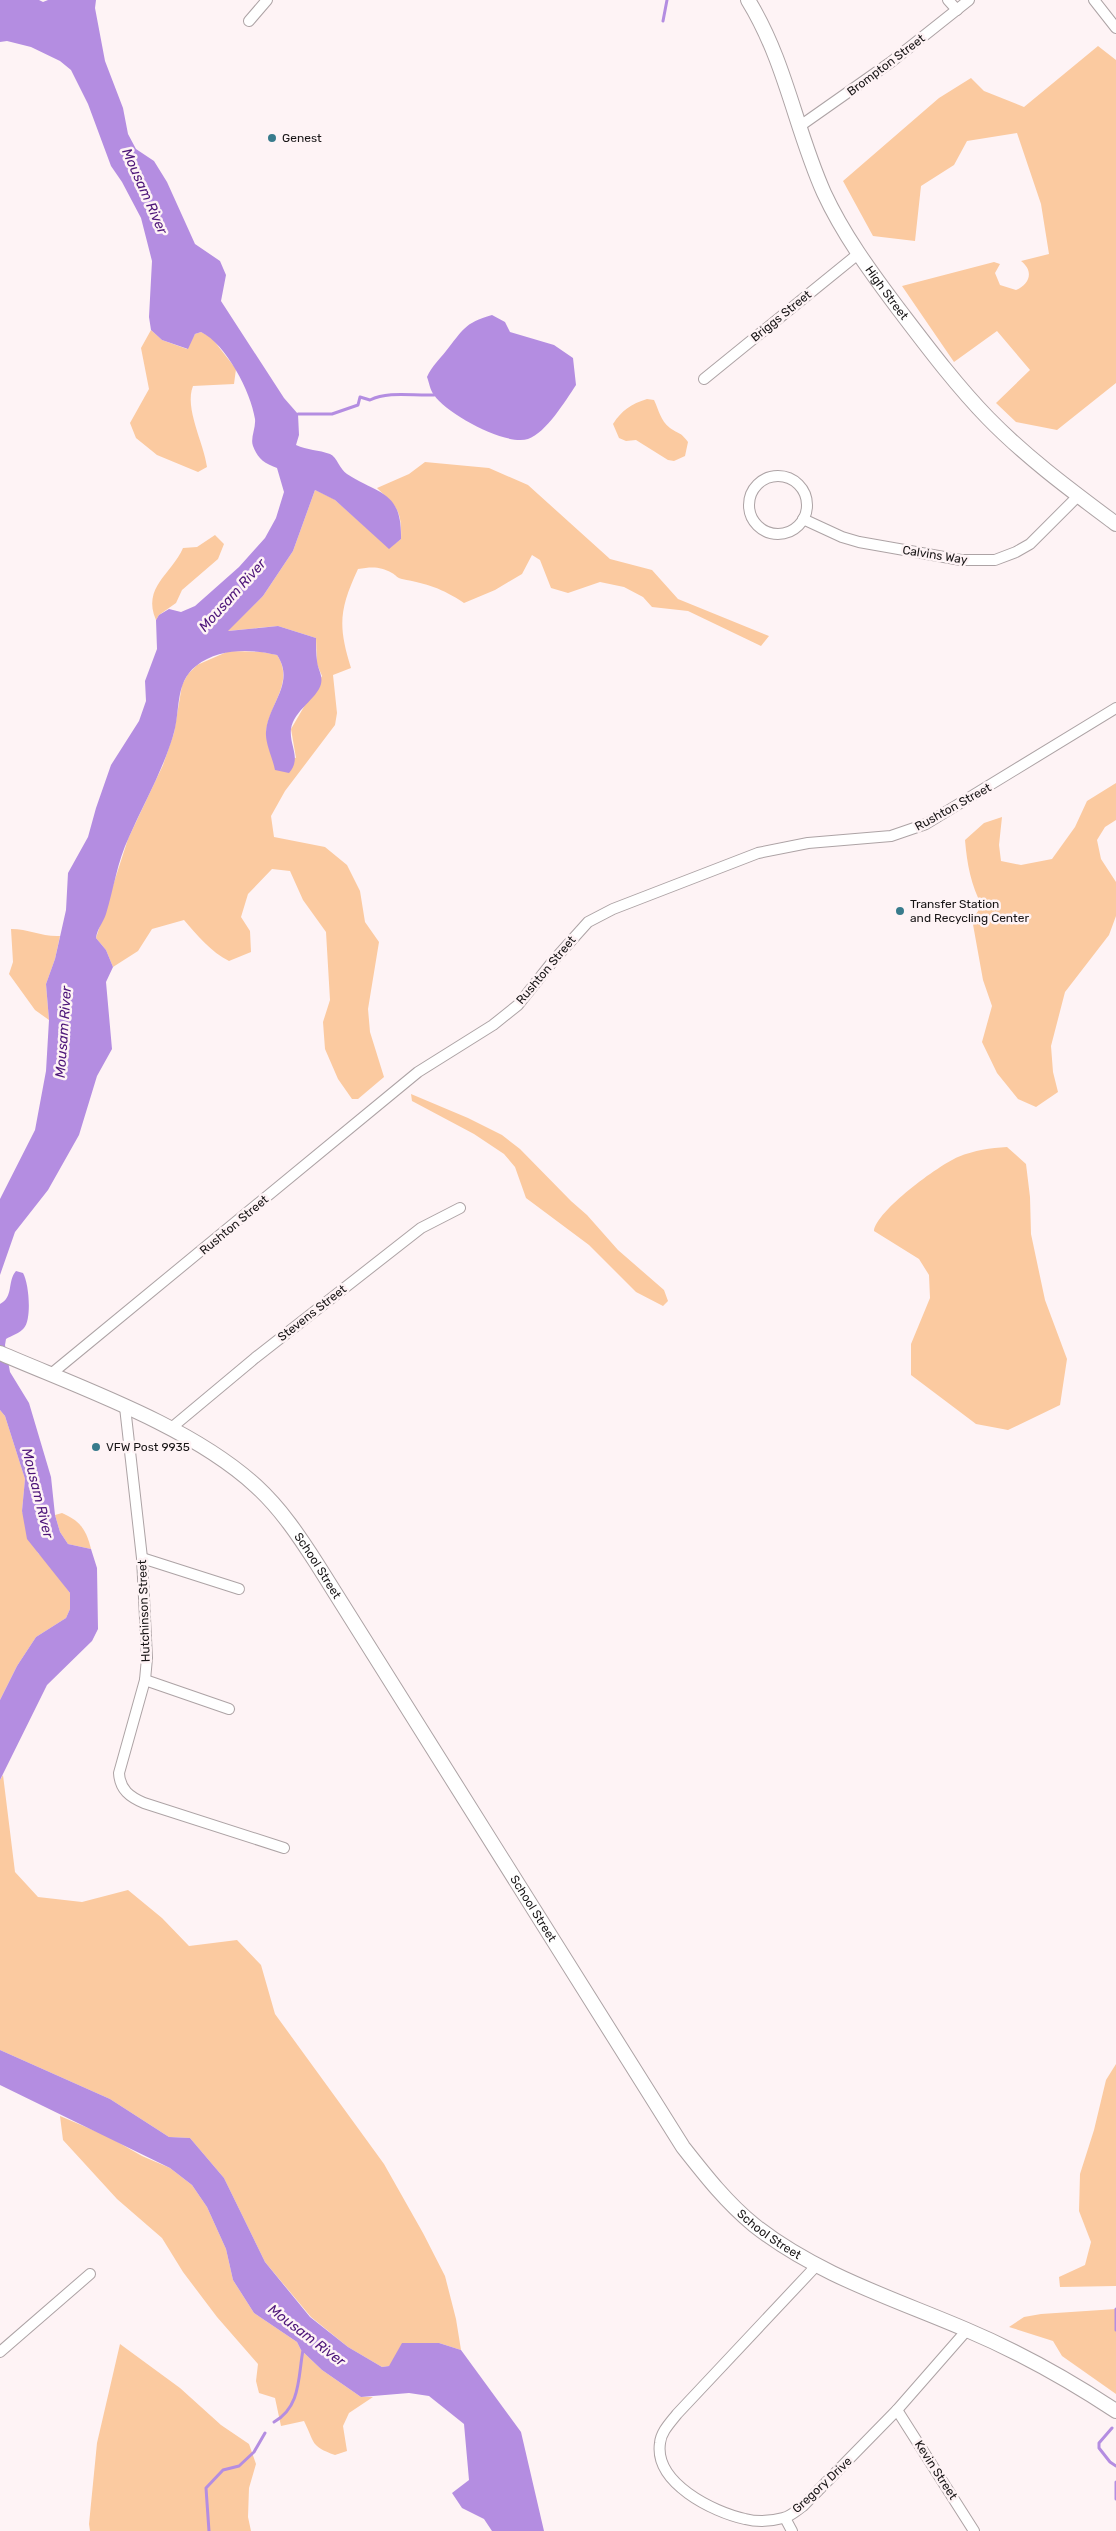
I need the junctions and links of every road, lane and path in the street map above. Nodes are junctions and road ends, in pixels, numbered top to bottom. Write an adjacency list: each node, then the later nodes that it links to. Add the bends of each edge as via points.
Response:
1 (267, 0): 7 (street)
2 (748, 0): 9 (street, High Street, via 779,61)
3 (948, 0): 6 (street)
4 (969, 0): 6 (street, Brompton Street)
5 (1094, 0): 8 (street)
6 (957, 10): 9 (street, Brompton Street, via 885,67)
7 (249, 21)
8 (1116, 28)
9 (800, 126): 10 (street, High Street, via 824,193)
10 (858, 254): 11 (street, Briggs Street); 12 (street, High Street, via 936,358 987,417)
11 (704, 379)
12 (1078, 496): 13 (street, Calvins Way, via 1030,544 1003,558 987,561 961,560 859,542); 14 (street, High Street)
13 (803, 519): 13 (street, via 807,508 806,496 800,485 790,478 772,476 752,490 749,514 760,528 781,534 798,526)
14 (1116, 524)
15 (1116, 708): 18 (street, Rushton Street, via 926,824 891,836 788,845 758,853 613,909 588,922 518,1005 493,1025 418,1072)
16 (460, 1208): 20 (street, Stevens Street, via 415,1233)
17 (5, 1356): 18 (street, School Street)
18 (51, 1374): 19 (street, School Street)
19 (125, 1407): 20 (street, School Street); 21 (street, Hutchinson Street)
20 (170, 1429): 26 (street, School Street, via 237,1470 265,1494 292,1526 683,2147 728,2202 755,2226)
21 (142, 1558): 22 (street); 23 (street, Hutchinson Street)
22 (239, 1590)
23 (145, 1680): 24 (street); 25 (street, Hutchinson Street, via 119,1773 123,1789 144,1803)
24 (229, 1709)
25 (284, 1848)
26 (817, 2265): 28 (street, School Street, via 889,2299); 32 (street, Gregory Drive, via 677,2414 666,2427 659,2445 661,2461 667,2472 702,2503 745,2519)
27 (90, 2274): 29 (street)
28 (967, 2330): 30 (street, Gregory Drive); 31 (street, School Street, via 1028,2359)
29 (0, 2352)
30 (897, 2410): 32 (street, Gregory Drive, via 823,2487); 34 (street, Kevin Street)
31 (1116, 2412)
32 (786, 2518): 33 (street)
33 (792, 2531)
34 (974, 2531)

